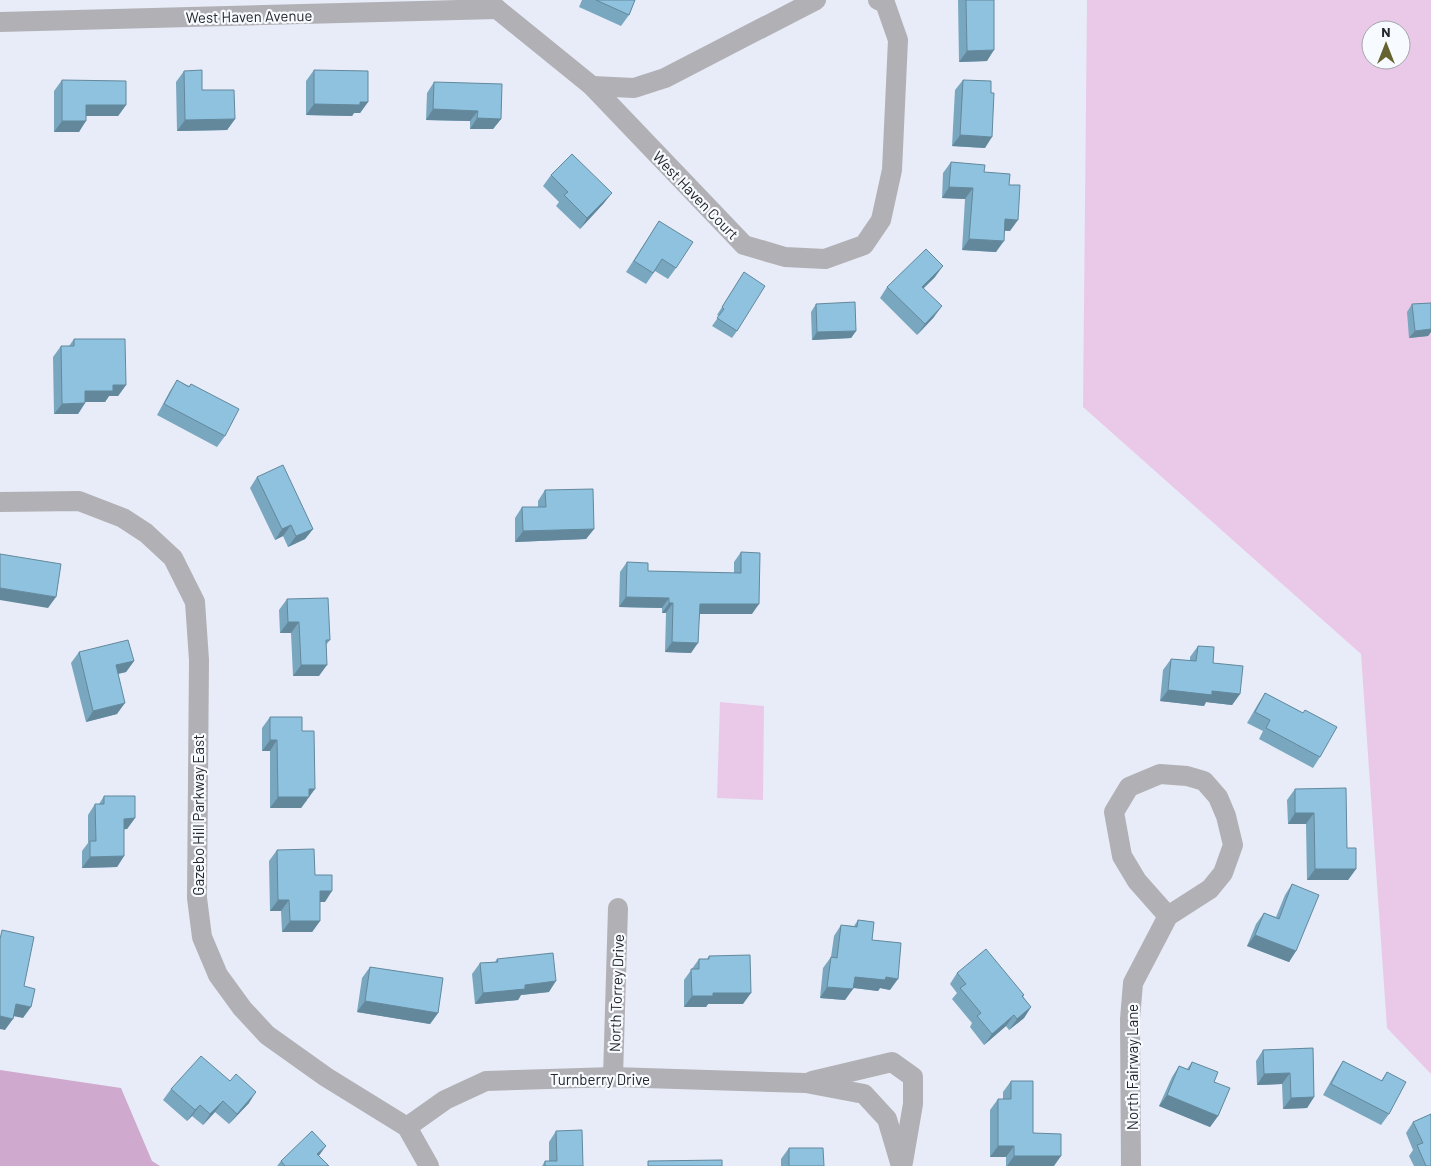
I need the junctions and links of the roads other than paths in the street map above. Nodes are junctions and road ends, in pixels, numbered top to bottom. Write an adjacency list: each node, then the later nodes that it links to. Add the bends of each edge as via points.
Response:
1 (816, 0): 5 (street, via 665,78 634,88)
2 (878, 0): 5 (street, West Haven Court, via 885,3 898,40 892,170 881,220 864,245 825,259 785,257 744,245)
3 (498, 4): 4 (street, West Haven Avenue); 5 (street, West Haven Court)
4 (0, 22)
5 (592, 86)
6 (0, 502): 11 (street, Gazebo Hill Parkway East, via 79,501 123,518 146,533 173,558 194,602 198,660 196,898 202,937 218,975 267,1035)
7 (618, 908): 9 (street, North Torrey Drive)
8 (1168, 916): 8 (street, via 1210,889 1224,873 1233,845 1218,797 1204,781 1160,774 1129,787 1114,812 1122,856 1137,881); 14 (street, North Fairway Lane, via 1133,983 1130,1019)
9 (613, 1077): 10 (street, Turnberry Drive); 11 (street, Turnberry Drive, via 486,1081 445,1100)
10 (806, 1083): 13 (street, Turnberry Drive, via 864,1094 887,1119); 13 (street, Turnberry Drive, via 892,1062 913,1077 913,1104)
11 (406, 1127): 12 (street, Gazebo Hill Parkway East)
12 (429, 1166)
13 (902, 1166)
14 (1132, 1166)

